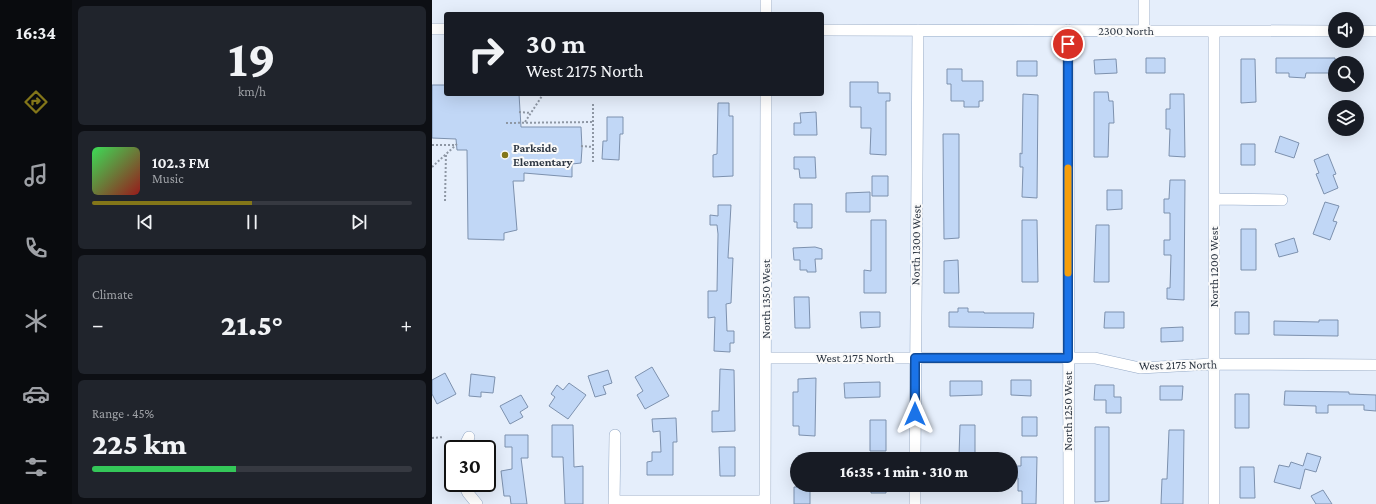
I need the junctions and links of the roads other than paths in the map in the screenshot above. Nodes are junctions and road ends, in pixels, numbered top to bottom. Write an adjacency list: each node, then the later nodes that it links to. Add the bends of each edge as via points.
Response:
1 (766, 0): 3 (street)
2 (1144, 0): 9 (street)
3 (766, 12)
4 (432, 29): 5 (street)
5 (444, 29)
6 (824, 30): 7 (street, 2300 North)
7 (918, 30): 8 (street, 2300 North); 18 (street, North 1300 West)
8 (1068, 30): 9 (street, 2300 North); 19 (street, North 1250 West)
9 (1144, 31): 10 (street, 2300 North)
10 (1214, 31): 11 (street, 2300 North); 15 (street, North 1200 West)
11 (1328, 31)
12 (1364, 31): 13 (street)
13 (1376, 31)
14 (766, 96): 17 (street, North 1350 West)
15 (1214, 199): 16 (street); 20 (street, North 1200 West)
16 (1282, 200)
17 (766, 358): 18 (street, West 2175 North); 29 (street, North 1350 West)
18 (915, 358): 19 (street, West 2175 North); 25 (street, North 1300 West)
19 (1068, 358): 20 (street, West 2175 North, via 1095,358 1140,368); 32 (street, North 1250 West)
20 (1213, 364): 21 (street, West 2175 North); 33 (street, North 1200 West)
21 (1376, 365)
22 (615, 435): 28 (street)
23 (469, 437): 24 (street)
24 (468, 440)
25 (915, 452)
26 (468, 492): 30 (street)
27 (915, 492): 31 (street)
28 (614, 502): 29 (street)
29 (765, 502)
30 (477, 504)
31 (915, 504)
32 (1069, 504)
33 (1214, 504)

